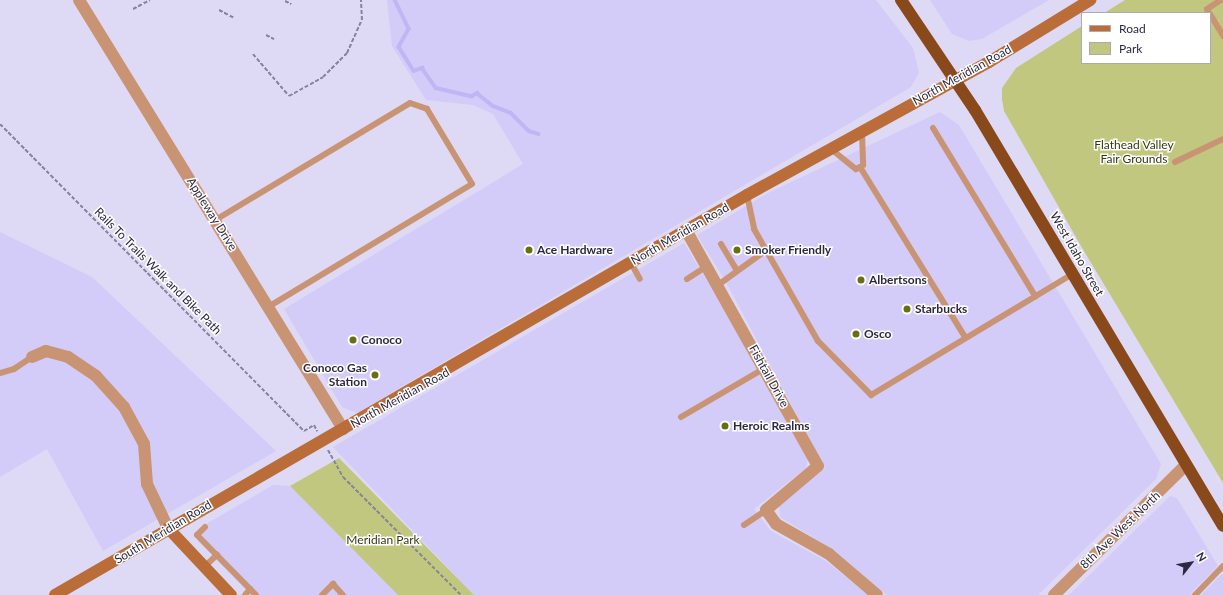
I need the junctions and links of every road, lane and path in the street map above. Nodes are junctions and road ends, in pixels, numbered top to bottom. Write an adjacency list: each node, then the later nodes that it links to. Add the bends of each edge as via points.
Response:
1 (79, 0): 27 (street, Appleway Drive)
2 (150, 0): 9 (path)
3 (361, 0): 17 (path, via 362,20 347,53 323,76 289,96)
4 (901, 0): 18 (highway, West Idaho Street)
5 (1221, 0): 11 (lane, via 1207,8)
6 (285, 1): 8 (path)
7 (1085, 1): 18 (street, North Meridian Road)
8 (291, 4)
9 (133, 9)
10 (219, 10): 13 (path)
11 (1209, 12)
12 (1211, 16): 15 (lane)
13 (234, 18)
14 (266, 35): 16 (path)
15 (1223, 36)
16 (274, 39)
17 (253, 54)
18 (956, 81): 21 (street, North Meridian Road); 34 (highway, West Idaho Street)
19 (0, 124): 46 (path, Rails To Trails Walk and Bike Path)
20 (933, 128): 38 (lane)
21 (862, 132): 23 (street, North Meridian Road); 25 (lane)
22 (1223, 139): 24 (lane)
23 (831, 150): 26 (street, North Meridian Road); 40 (lane, via 856,169 860,167)
24 (1175, 162)
25 (863, 165)
26 (747, 195): 28 (street, North Meridian Road); 30 (lane, via 754,230)
27 (217, 219): 39 (street, Appleway Drive); 39 (lane, via 410,103 427,109 472,184)
28 (686, 230): 31 (street, North Meridian Road); 32 (street, Fishtail Drive)
29 (721, 244): 33 (lane)
30 (765, 251): 33 (lane); 40 (lane, via 818,341 872,394)
31 (630, 263): 35 (lane); 45 (street, North Meridian Road)
32 (707, 266): 36 (lane); 37 (street, Fishtail Drive)
33 (736, 269): 37 (lane)
34 (1072, 274): 38 (lane); 48 (highway, West Idaho Street)
35 (640, 279)
36 (687, 279)
37 (718, 285): 42 (street, Fishtail Drive)
38 (1035, 296): 40 (lane)
39 (270, 306): 45 (street, Appleway Drive)
40 (965, 337)
41 (32, 357): 43 (lane, via 14,369); 54 (street, via 46,351 68,357 96,376 124,407 144,444 147,484)
42 (765, 368): 44 (lane); 50 (street, Fishtail Drive, via 818,466)
43 (0, 373)
44 (681, 417)
45 (343, 429): 47 (street, North Meridian Road)
46 (304, 431)
47 (323, 440): 49 (street, North Meridian Road); 65 (path, via 343,477)
48 (1186, 465): 52 (highway, West Idaho Street); 67 (street, 8th Ave West North)
49 (270, 469): 54 (street, South Meridian Road)
50 (766, 510): 51 (lane); 66 (street, via 776,524 829,554)
51 (744, 525)
52 (1223, 526)
53 (205, 527): 55 (lane, via 197,535)
54 (168, 528): 57 (street); 59 (street, South Meridian Road)
55 (216, 555): 57 (lane); 58 (lane)
56 (1223, 566): 68 (lane)
57 (204, 567): 60 (street)
58 (250, 589): 61 (lane); 62 (lane)
59 (55, 595)
60 (231, 595)
61 (245, 595)
62 (256, 595)
63 (322, 595): 64 (lane, via 333,584)
64 (343, 595)
65 (461, 595)
66 (878, 595)
67 (1054, 595)
68 (1195, 595)

